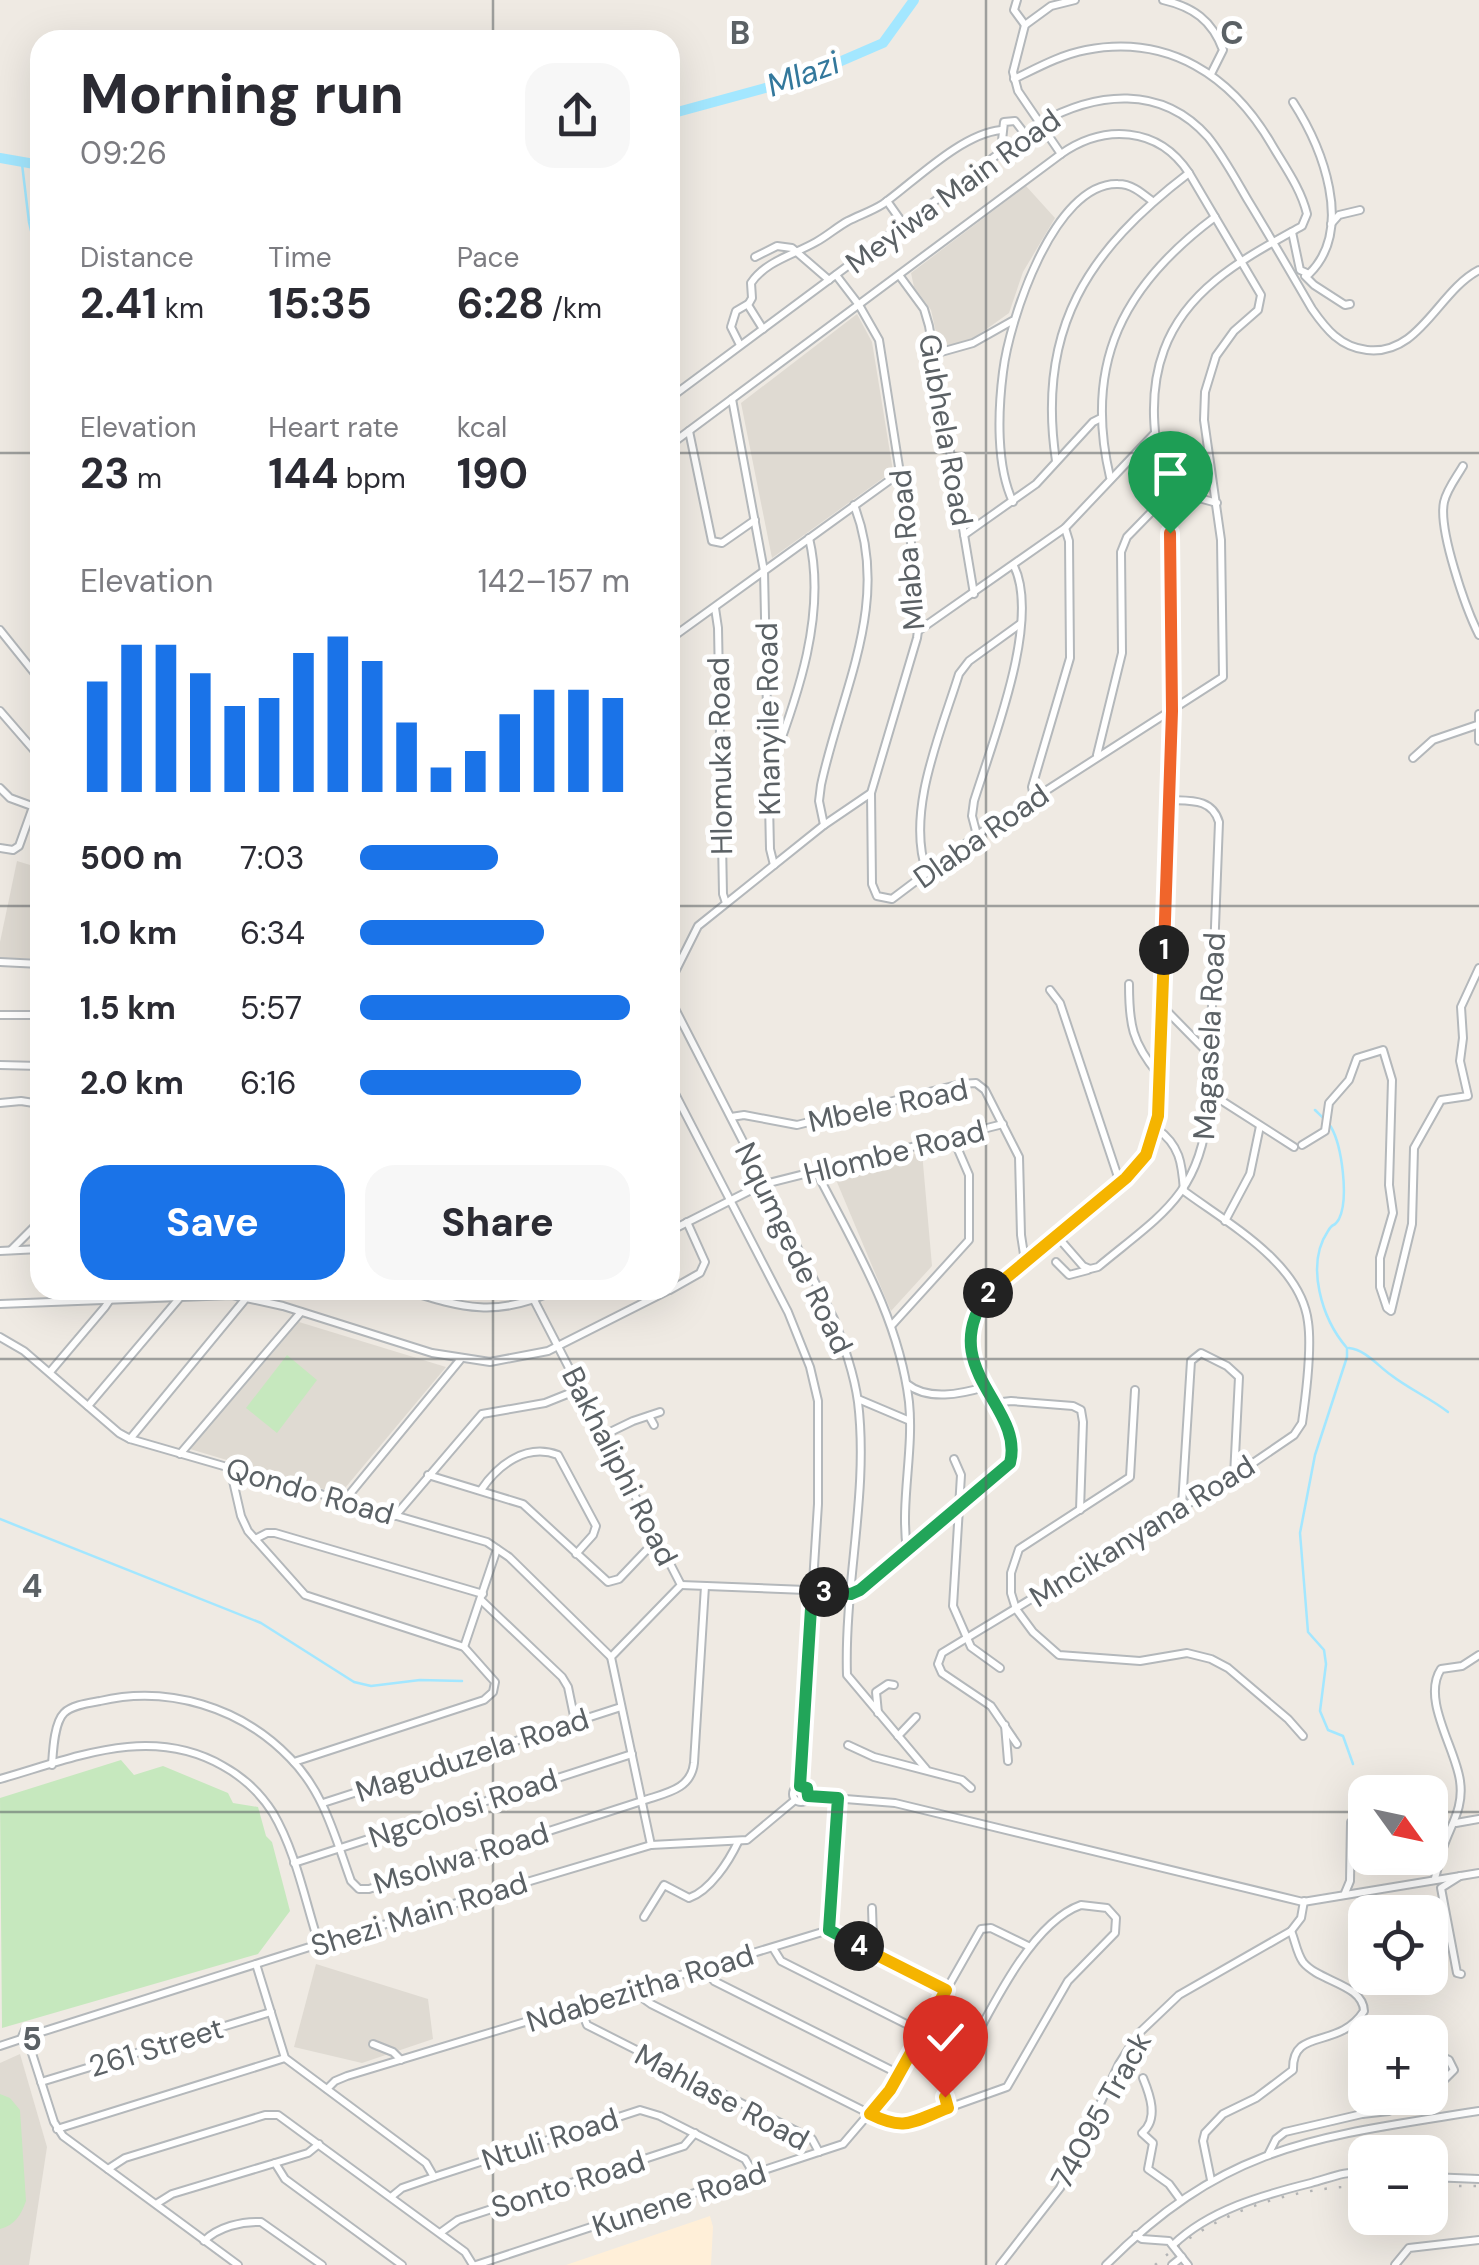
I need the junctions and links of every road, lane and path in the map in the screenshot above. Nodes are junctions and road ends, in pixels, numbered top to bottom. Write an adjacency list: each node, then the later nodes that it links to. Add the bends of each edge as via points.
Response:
1 (1017, 0): 4 (street, via 1014,10)
2 (1074, 0): 4 (street, via 1051,6)
3 (1163, 0): 5 (street, via 1207,21 1223,50)
4 (1025, 26): 6 (street)
5 (1211, 74): 6 (street, via 1152,49 1119,46 1084,50); 20 (street, via 1251,110 1298,188 1307,214)
6 (1014, 79): 8 (street)
7 (1294, 102): 18 (street, via 1322,162)
8 (1040, 123): 10 (street, Meyiwa Main Road); 12 (street); 21 (street, Meyiwa Main Road, via 1119,96 1174,110 1221,155)
9 (1001, 130): 10 (street, via 1012,120); 11 (street); 14 (street, via 960,147)
10 (1026, 134): 11 (street, Meyiwa Main Road)
11 (1001, 151): 19 (street, Meyiwa Main Road)
12 (1061, 154): 13 (street, via 1084,139 1130,134 1165,148); 26 (street)
13 (1189, 172): 15 (street); 17 (street)
14 (887, 200): 19 (street); 22 (street)
15 (1152, 201): 32 (street, via 1120,184 1082,198 1040,256); 42 (street, via 1101,254 1066,324 1052,394)
16 (1360, 210): 18 (street)
17 (1215, 217): 24 (street); 38 (street, via 1167,255 1134,297 1110,352)
18 (1330, 224): 27 (street, via 1315,268)
19 (904, 225): 28 (street, Meyiwa Main Road)
20 (1292, 232): 21 (street); 27 (street)
21 (1273, 242): 24 (street); 25 (street, Meyiwa Main Road, via 1325,328 1362,350 1402,343 1459,282)
22 (798, 252): 23 (street, via 780,246); 28 (street, Mlaba Road); 29 (street, via 754,277)
23 (754, 257)
24 (1241, 262): 40 (street, via 1201,292 1170,335 1153,391); 49 (street, via 1262,300 1222,348 1205,392)
25 (1479, 270)
26 (899, 274): 30 (street); 35 (street, Gubhela Road, via 924,309)
27 (1304, 275): 31 (street)
28 (832, 278): 30 (street, Mlaba Road); 33 (street, Meyiwa Main Road)
29 (748, 303): 33 (street); 34 (street, via 730,327)
30 (859, 304): 37 (street); 44 (street, Mlaba Road, via 879,340)
31 (1350, 304)
32 (1012, 320): 35 (street, via 973,343); 48 (street, via 1001,436)
33 (763, 329): 34 (street, Meyiwa Main Road)
34 (741, 346): 36 (street, Meyiwa Main Road)
35 (934, 354): 53 (street, Gubhela Road)
36 (680, 391)
37 (732, 399): 39 (street); 51 (street, Khanyile Road)
38 (1101, 418): 42 (street); 45 (street)
39 (689, 431): 41 (street); 51 (street, via 712,542 722,543)
40 (1154, 434): 45 (street); 46 (street)
41 (680, 438)
42 (1056, 461): 48 (street)
43 (1462, 466): 63 (street, via 1442,513)
44 (902, 472): 50 (street); 61 (street, Mlaba Road)
45 (1110, 478): 52 (street)
46 (1163, 488): 47 (street); 49 (street)
47 (1165, 498): 66 (street); 73 (street, via 1126,537 1121,552 1122,653)
48 (1013, 502): 53 (street)
49 (1217, 503): 66 (street, Dlaba Road, via 1224,672 1214,686)
50 (854, 505): 54 (street); 82 (street, via 866,570 866,622 823,776)
51 (755, 520): 56 (street, Khanyile Road)
52 (1064, 528): 55 (street); 78 (street, via 1072,645)
53 (964, 535): 57 (street, Gubhela Road)
54 (809, 538): 56 (street); 70 (street, via 815,615)
55 (1014, 566): 57 (street); 59 (street)
56 (764, 572): 58 (street); 69 (street, Khanyile Road)
57 (974, 594): 61 (street)
58 (714, 608): 62 (street); 87 (street, Hlomuka Road)
59 (1020, 624): 83 (street, via 1018,656 972,809); 86 (street, via 959,674 922,800)
60 (0, 630): 64 (street)
61 (918, 631): 77 (street, Mlaba Road)
62 (680, 632)
63 (1479, 635)
64 (30, 668)
65 (0, 711): 72 (street)
66 (1172, 711): 73 (street, Dlaba Road); 79 (street)
67 (1479, 714): 68 (street)
68 (1478, 726): 71 (street); 74 (street, via 1432,740)
69 (768, 735): 70 (street); 75 (street, Khanyile Road)
70 (781, 737): 75 (street)
71 (1479, 741)
72 (30, 746)
73 (1098, 755): 78 (street, Dlaba Road)
74 (1412, 758)
75 (769, 772): 85 (street, Khanyile Road)
76 (0, 788): 80 (street)
77 (871, 793): 82 (street); 86 (street, Dlaba Road, via 874,891 892,899)
78 (1034, 797): 83 (street, Dlaba Road)
79 (1169, 800): 94 (street); 98 (street, Magasela Road, via 1203,802 1219,818)
80 (30, 805)
81 (30, 823): 84 (street, via 19,846)
82 (824, 825): 85 (street)
83 (976, 835): 86 (street, Dlaba Road)
84 (0, 848)
85 (774, 866): 87 (street)
86 (927, 873)
87 (726, 903): 88 (street, via 693,932)
88 (680, 960)
89 (0, 962): 90 (street)
90 (30, 964)
91 (1479, 968): 108 (street, via 1461,1007 1460,1061 1468,1096 1441,1100 1416,1138 1412,1221 1391,1311 1380,1287 1380,1252 1393,1213 1392,1080 1383,1050 1357,1058 1328,1104 1321,1136 1298,1146)
92 (1129, 984): 101 (street, via 1134,1038)
93 (1050, 990): 113 (street)
94 (1162, 1007): 98 (street); 101 (street)
95 (0, 1015): 96 (street)
96 (30, 1015)
97 (680, 1018): 106 (street, Nqumgede Road)
98 (1210, 1056): 102 (street, Magasela Road)
99 (0, 1065): 100 (street)
100 (30, 1066)
101 (1159, 1075): 109 (street)
102 (1209, 1096): 108 (street); 114 (street, Magasela Road, via 1200,1160)
103 (30, 1102): 104 (street)
104 (0, 1103)
105 (680, 1103): 115 (street)
106 (731, 1116): 107 (street, Mbele Road, via 797,1125 972,1082 985,1090); 112 (street, Nqumgede Road)
107 (1003, 1124): 110 (street, Hlombe Road); 124 (street, Mbele Road, via 1019,1157)
108 (1260, 1126): 117 (street, via 1250,1174)
109 (1156, 1128): 113 (street, via 1146,1155); 114 (street, via 1177,1148)
110 (953, 1138): 111 (street, Hlombe Road); 138 (street, via 969,1175 969,1240)
111 (817, 1173): 112 (street, Hlombe Road); 138 (street)
112 (765, 1183): 115 (street, Hlombe Road); 147 (street, Nqumgede Road, via 834,1319)
113 (1120, 1183): 120 (street)
114 (1184, 1191): 117 (street, Mncikanyana Road); 126 (street, Magasela Road)
115 (730, 1200): 116 (street, Hlombe Road); 174 (street, via 788,1312 818,1401)
116 (686, 1222): 118 (street, Hlombe Road); 127 (street, via 705,1262)
117 (1225, 1222): 160 (street, Mncikanyana Road, via 1282,1267 1308,1322 1302,1423)
118 (680, 1225)
119 (30, 1230): 122 (street)
120 (1056, 1235): 124 (street); 126 (street, via 1083,1266)
121 (30, 1249): 122 (street)
122 (11, 1250): 123 (street)
123 (0, 1251)
124 (1025, 1260): 144 (street, via 990,1290 976,1314 972,1354)
125 (1056, 1262): 126 (street, via 1069,1275)
126 (1094, 1268)
127 (680, 1284)
128 (44, 1300): 136 (street)
129 (106, 1300): 142 (street)
130 (178, 1300): 149 (street)
131 (245, 1300): 155 (street)
132 (258, 1300): 137 (street)
133 (441, 1300): 134 (street, via 470,1308)
134 (534, 1300): 140 (street, Bakhaliphi Road)
135 (650, 1300): 140 (street)
136 (0, 1304)
137 (301, 1312): 141 (street); 156 (street)
138 (892, 1325): 143 (street)
139 (0, 1337): 142 (street, Qondo Road)
140 (558, 1347): 141 (street, via 504,1361); 145 (street, Bakhaliphi Road)
141 (460, 1360): 162 (street)
142 (50, 1372): 149 (street, Qondo Road)
143 (905, 1383): 144 (street, via 936,1395); 152 (street)
144 (985, 1387): 148 (street)
145 (580, 1389): 154 (street, Bakhaliphi Road); 159 (street, via 545,1403 486,1412)
146 (1136, 1390): 165 (street, Mncikanyana Road, via 1130,1476)
147 (858, 1399): 152 (street); 175 (street, Nqumgede Road)
148 (994, 1403): 164 (street, via 1012,1441 1010,1463); 165 (street, via 1081,1410)
149 (88, 1406): 155 (street, Qondo Road)
150 (660, 1412): 151 (street)
151 (650, 1416): 153 (street); 154 (street)
152 (910, 1421): 170 (street)
153 (654, 1425)
154 (604, 1436): 168 (street, Bakhaliphi Road)
155 (130, 1439): 156 (street, Qondo Road)
156 (180, 1454): 158 (street, Qondo Road)
157 (954, 1460): 164 (street, via 961,1474)
158 (230, 1468): 162 (street, Qondo Road); 167 (street)
159 (428, 1474): 161 (street); 166 (street)
160 (1234, 1476): 163 (street, Mncikanyana Road); 163 (street, via 1239,1378 1228,1366 1196,1354)
161 (481, 1490): 171 (street, via 523,1504); 171 (street, via 507,1460 558,1455 596,1526)
162 (344, 1501): 166 (street, Qondo Road)
163 (1182, 1506): 177 (street, Mncikanyana Road)
164 (959, 1508): 170 (street); 178 (street, via 953,1606)
165 (1080, 1510): 177 (street, Mncikanyana Road, via 1016,1554)
166 (394, 1516): 169 (street, Qondo Road)
167 (254, 1539): 176 (street, via 274,1533); 179 (street, via 305,1594)
168 (657, 1539): 171 (street, via 612,1582); 172 (street, Bakhaliphi Road)
169 (498, 1548): 176 (street); 181 (street, Qondo Road)
170 (907, 1551): 175 (street)
171 (576, 1554)
172 (681, 1585): 173 (street); 181 (street, Bakhaliphi Road)
173 (705, 1586): 174 (street); 204 (street, Msolwa Road, via 692,1776)
174 (812, 1592): 175 (street); 199 (street)
175 (851, 1594): 185 (street, Nqumgede Road, via 847,1674)
176 (482, 1597): 179 (street); 187 (street, via 562,1677)
177 (1016, 1609): 178 (street); 190 (street, via 1059,1655 1148,1661 1188,1653 1210,1659)
178 (966, 1636): 182 (street); 188 (street, via 942,1653 939,1668)
179 (464, 1647): 194 (street, via 494,1678 489,1698)
180 (1479, 1656): 207 (street, via 1441,1669 1436,1680 1442,1730 1460,1780)
181 (611, 1658): 184 (street)
182 (1000, 1668)
183 (894, 1685): 185 (street, via 876,1692)
184 (622, 1707): 187 (street, Maguduzela Road); 193 (street)
185 (878, 1714): 189 (street, Nqumgede Road)
186 (916, 1717): 189 (street)
187 (575, 1722): 205 (street, Maguduzela Road)
188 (1005, 1723): 191 (street); 195 (street)
189 (898, 1736): 197 (street, Nqumgede Road)
190 (1303, 1736)
191 (1017, 1744)
192 (848, 1745): 197 (street)
193 (632, 1754): 204 (street); 210 (street, Ngcolosi Road)
194 (294, 1762): 196 (street, Msolwa Road, via 218,1710 141,1695 67,1710); 205 (street, Msolwa Road)
195 (1008, 1762)
196 (52, 1765): 198 (street); 211 (street, via 137,1744 203,1756 256,1792)
197 (926, 1770): 200 (street)
198 (0, 1779)
199 (800, 1786): 201 (street); 203 (street)
200 (971, 1788)
201 (808, 1796): 202 (street); 203 (street)
202 (838, 1798): 217 (street, via 896,1803); 220 (street)
203 (795, 1800): 208 (street)
204 (642, 1801): 209 (street); 210 (street, Msolwa Road, via 369,1890 353,1885)
205 (323, 1803): 210 (street, Msolwa Road)
206 (1479, 1819): 207 (street)
207 (1455, 1823): 215 (street)
208 (738, 1842): 209 (street, Shezi Main Road); 219 (street, via 697,1896 664,1885)
209 (650, 1845): 222 (street, Shezi Main Road)
210 (340, 1848): 211 (street, Ngcolosi Road)
211 (294, 1863): 222 (street)
212 (1479, 1873): 214 (street)
213 (1350, 1875): 216 (street)
214 (1462, 1876): 215 (street); 228 (street, via 1441,1888)
215 (1435, 1878): 216 (street)
216 (1345, 1894): 217 (street)
217 (1304, 1900): 221 (street)
218 (872, 1908): 225 (street)
219 (644, 1917)
220 (829, 1930): 224 (street, Ndabezitha Road); 225 (street)
221 (1291, 1931): 233 (street, via 1304,1964 1355,1993 1364,2002); 277 (street, 74095 Track, via 1179,1994 1138,2034 1073,2166)
222 (319, 1944): 226 (street, Shezi Main Road)
223 (1028, 1946): 230 (street, Kunene Road, via 984,1927); 247 (street, via 947,2092); 247 (street, via 1081,1905 1107,1908 1116,1918 1115,1933 1068,1980 1010,2082)
224 (773, 1947): 227 (street, Ndabezitha Road); 235 (street, via 785,1964)
225 (870, 1952): 230 (street)
226 (256, 1964): 232 (street); 236 (street, Shezi Main Road)
227 (706, 1968): 229 (street, Ndabezitha Road); 243 (street, via 718,1983)
228 (1461, 1974)
229 (639, 1988): 231 (street, Ndabezitha Road); 249 (street, via 651,2004)
230 (946, 1990): 235 (street, Kunene Road)
231 (580, 2007): 242 (street, Ndabezitha Road); 254 (street, Mahlase Road, via 587,2025 812,2139)
232 (271, 2012): 241 (street); 245 (street, 261 Street)
233 (1361, 2015)
234 (1348, 2030): 263 (street, via 1307,2041 1292,2058 1294,2068 1222,2114 1204,2141)
235 (922, 2032): 243 (street, Kunene Road)
236 (35, 2034): 237 (street, Shezi Main Road, via 24,2030); 238 (street)
237 (21, 2039): 238 (street); 240 (street)
238 (29, 2044): 245 (street)
239 (373, 2044): 242 (street)
240 (0, 2046)
241 (285, 2058): 246 (street); 251 (street)
242 (402, 2060): 246 (street, Ndabezitha Road)
243 (898, 2074): 249 (street, Kunene Road)
244 (1143, 2078): 265 (street, via 1152,2098 1151,2122 1142,2133 1153,2143 1148,2169)
245 (41, 2082): 251 (street)
246 (327, 2089): 260 (street, via 426,2163)
247 (948, 2108): 249 (street, via 895,2125)
248 (1479, 2111): 255 (street)
249 (870, 2114): 254 (street, Kunene Road, via 843,2144)
250 (1358, 2115): 255 (street, via 1281,2133)
251 (57, 2129): 257 (street)
252 (695, 2134): 259 (street, Ntuli Road, via 745,2158); 260 (street, Ntuli Road, via 640,2110); 267 (street, Sonto Road, via 684,2146 458,2220)
253 (319, 2144): 256 (street); 257 (street, via 273,2114 125,2158); 264 (street)
254 (819, 2152): 259 (street, Kunene Road)
255 (1269, 2153): 263 (street)
256 (275, 2163): 266 (street); 275 (street, via 285,2179)
257 (108, 2169): 266 (street)
258 (1348, 2172): 271 (street, via 1252,2199)
259 (754, 2174): 276 (street, Kunene Road)
260 (434, 2177): 264 (street, Ntuli Road)
261 (1448, 2178): 262 (street)
262 (1479, 2179)
263 (1210, 2180): 265 (street)
264 (391, 2197): 267 (street)
265 (1180, 2199): 268 (street)
266 (156, 2204): 269 (street)
267 (440, 2233): 276 (street)
268 (1136, 2235): 271 (street); 278 (street)
269 (204, 2240): 273 (street); 274 (street, via 261,2222)
270 (1479, 2240): 281 (street, via 1408,2248)
271 (1173, 2245): 272 (street)
272 (1182, 2256): 279 (street); 280 (street)
273 (238, 2265)
274 (322, 2265)
275 (402, 2265)
276 (474, 2265)
277 (1000, 2265)
278 (1106, 2265)
279 (1172, 2265)
280 (1188, 2265)
281 (1395, 2265)

